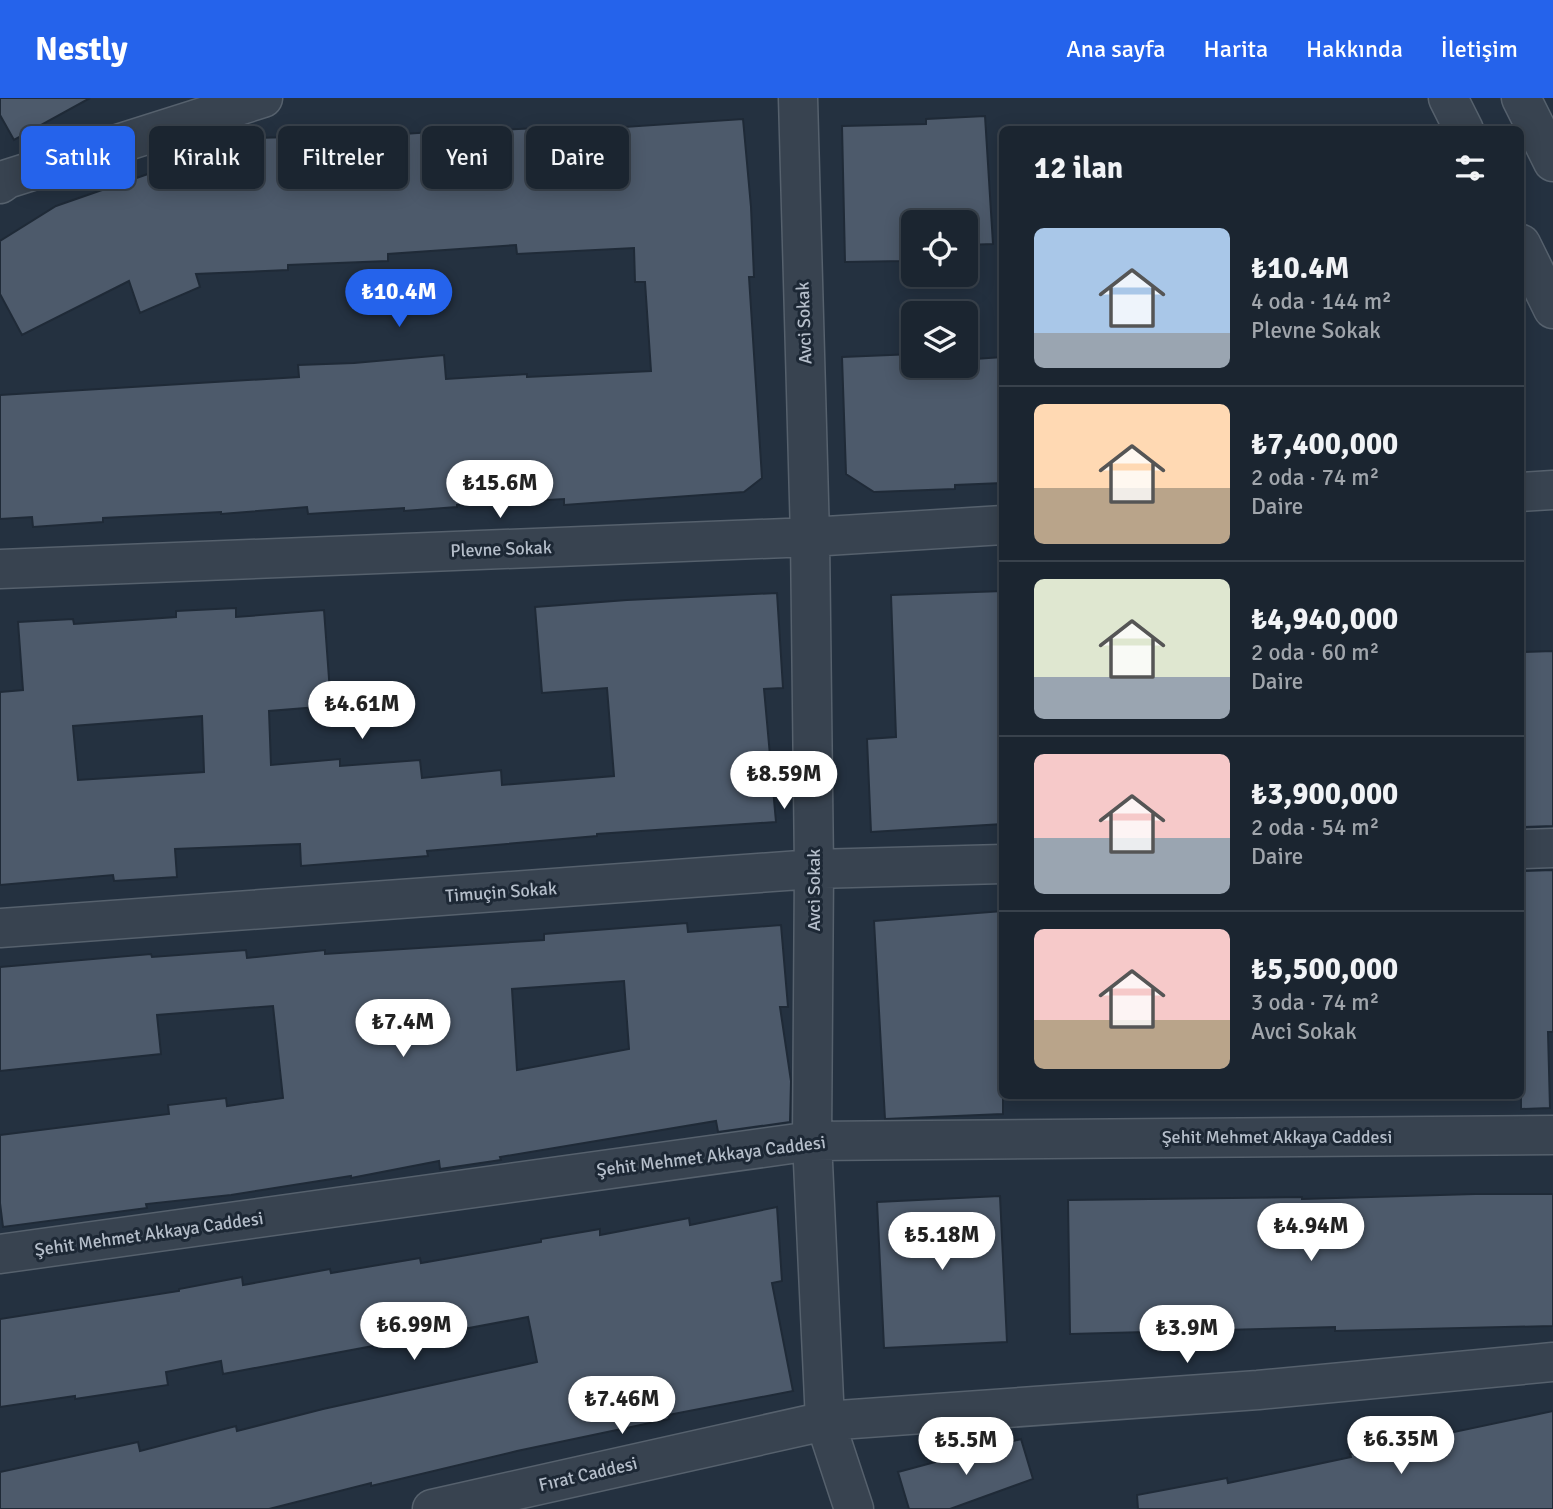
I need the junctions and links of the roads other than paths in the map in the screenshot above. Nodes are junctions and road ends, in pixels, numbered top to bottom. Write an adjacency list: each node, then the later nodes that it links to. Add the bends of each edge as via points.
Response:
1 (263, 98): 7 (street)
2 (798, 98): 13 (street, Avci Sokak)
3 (1448, 98): 5 (street)
4 (1521, 98): 6 (street)
5 (1462, 126)
6 (1553, 162)
7 (3, 179)
8 (1524, 250): 9 (street)
9 (1553, 309)
10 (1553, 490): 11 (street)
11 (1524, 492)
12 (999, 525): 13 (street, Plevne Sokak)
13 (810, 537): 14 (street, Plevne Sokak); 18 (street, Avci Sokak)
14 (0, 569)
15 (1553, 848): 16 (street)
16 (1524, 849)
17 (999, 864): 18 (street, Timuçin Sokak)
18 (814, 869): 19 (street, Timuçin Sokak); 21 (street, Avci Sokak)
19 (0, 928)
20 (1553, 1135): 21 (street, Şehit Mehmet Akkaya Caddesi)
21 (812, 1141): 22 (street, Şehit Mehmet Akkaya Caddesi); 24 (street, Avci Sokak)
22 (0, 1254)
23 (1553, 1362): 24 (street, Fırat Caddesi, via 1258,1390)
24 (825, 1421): 25 (street, Fırat Caddesi); 26 (street, Avci Sokak)
25 (432, 1509)
26 (854, 1509)

